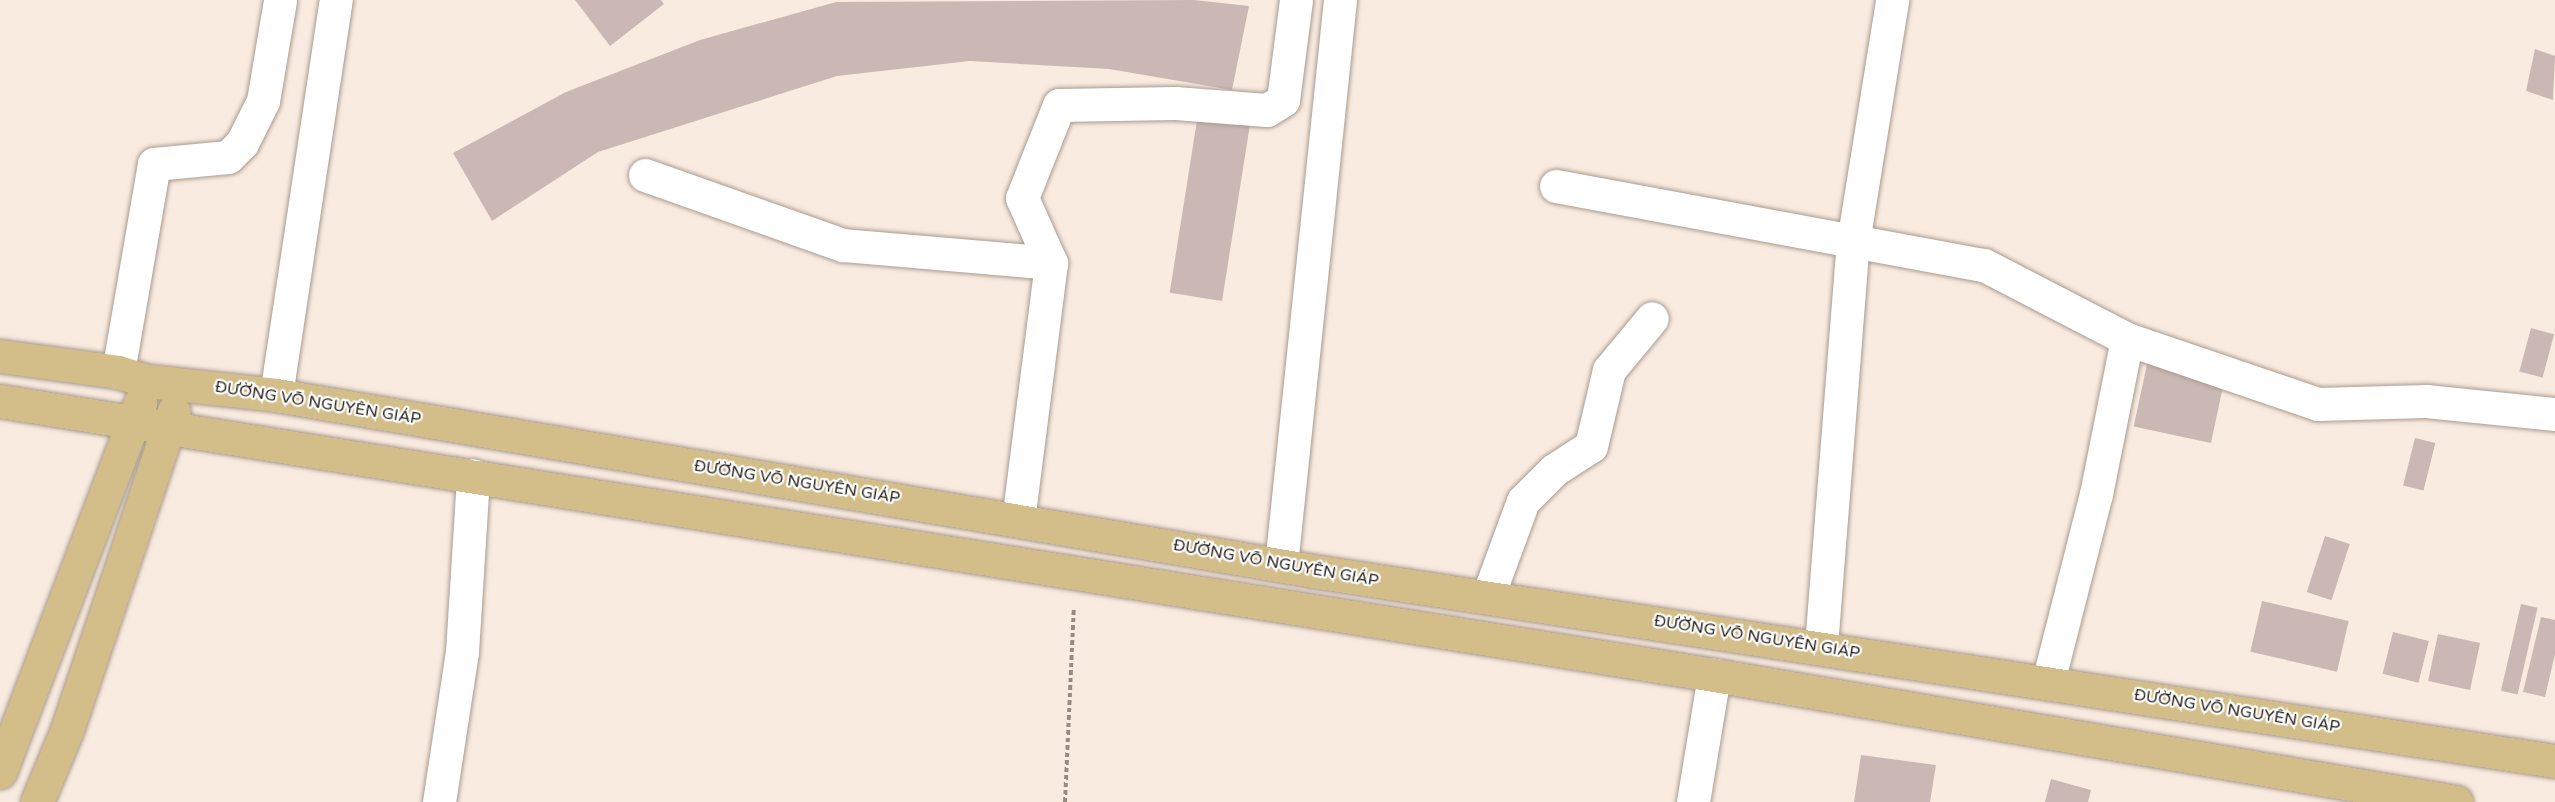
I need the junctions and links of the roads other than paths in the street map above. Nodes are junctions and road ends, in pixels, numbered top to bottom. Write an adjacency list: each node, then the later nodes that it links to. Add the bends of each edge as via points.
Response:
1 (280, 0): 13 (street, via 263,101 242,143 228,157 154,164)
2 (336, 0): 15 (street)
3 (1296, 0): 9 (street, via 1283,100 1267,110 1175,103 1059,105 1022,198)
4 (1340, 0): 23 (street)
5 (1892, 0): 8 (street)
6 (645, 175): 9 (street, via 843,245)
7 (1556, 186): 8 (street)
8 (1853, 242): 11 (street, via 1983,265); 26 (street)
9 (1051, 263): 21 (street)
10 (1652, 318): 25 (street, via 1609,370 1591,446 1554,470 1523,501)
11 (2127, 339): 17 (street, via 2318,404 2426,401); 28 (street, via 2096,494)
12 (0, 356): 13 (main road, ĐƯỜNG VÕ NGUYÊN GIÁP)
13 (133, 377): 14 (main road, ĐƯỜNG VÕ NGUYÊN GIÁP); 18 (main road)
14 (181, 386): 15 (main road, ĐƯỜNG VÕ NGUYÊN GIÁP); 19 (main road)
15 (276, 395): 21 (main road, ĐƯỜNG VÕ NGUYÊN GIÁP)
16 (0, 401): 18 (main road)
17 (2555, 414)
18 (134, 422): 19 (main road); 30 (main road)
19 (169, 430): 20 (main road); 31 (main road)
20 (473, 475): 24 (main road); 32 (street, via 462,652)
21 (1018, 519): 22 (main road, ĐƯỜNG VÕ NGUYÊN GIÁP)
22 (1083, 530): 23 (main road, ĐƯỜNG VÕ NGUYÊN GIÁP); 24 (main road)
23 (1281, 565): 25 (main road, ĐƯỜNG VÕ NGUYÊN GIÁP)
24 (1075, 576): 27 (main road)
25 (1488, 596): 26 (main road, ĐƯỜNG VÕ NGUYÊN GIÁP)
26 (1821, 646): 28 (main road, ĐƯỜNG VÕ NGUYÊN GIÁP)
27 (1714, 675): 33 (street); 34 (main road)
28 (2048, 682): 29 (main road, ĐƯỜNG VÕ NGUYÊN GIÁP)
29 (2555, 761)
30 (0, 772)
31 (37, 802)
32 (439, 802)
33 (1692, 802)
34 (2456, 802)

